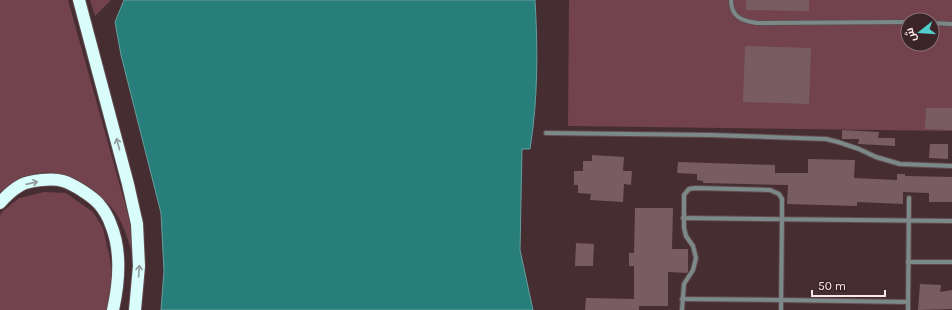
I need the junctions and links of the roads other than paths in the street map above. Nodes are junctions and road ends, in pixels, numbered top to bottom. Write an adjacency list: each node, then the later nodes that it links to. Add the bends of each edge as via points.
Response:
1 (731, 0): 3 (lane, via 732,10 739,18 757,23)
2 (80, 4): 20 (highway, one-way to 2, via 139,266 137,224)
3 (900, 22)
4 (940, 23): 5 (lane)
5 (952, 24)
6 (546, 133): 7 (lane, via 710,135 826,140 900,164)
7 (952, 166)
8 (909, 198): 12 (lane)
9 (0, 203): 19 (highway, one-way to 19, via 21,185 44,180 62,181 82,191 99,204 111,225 117,246 117,294)
10 (683, 218): 11 (lane); 11 (lane, via 685,193 695,188 774,191 782,199); 16 (lane, via 684,232 693,246 696,258 693,270 684,284)
11 (782, 220): 12 (lane); 17 (lane)
12 (909, 221): 13 (lane); 14 (lane)
13 (952, 221)
14 (908, 262): 15 (lane); 18 (lane)
15 (952, 262)
16 (682, 299): 17 (lane); 21 (lane)
17 (781, 300): 18 (lane); 22 (lane)
18 (908, 302): 23 (lane)
19 (113, 310)
20 (135, 310)
21 (682, 310)
22 (781, 310)
23 (908, 310)

